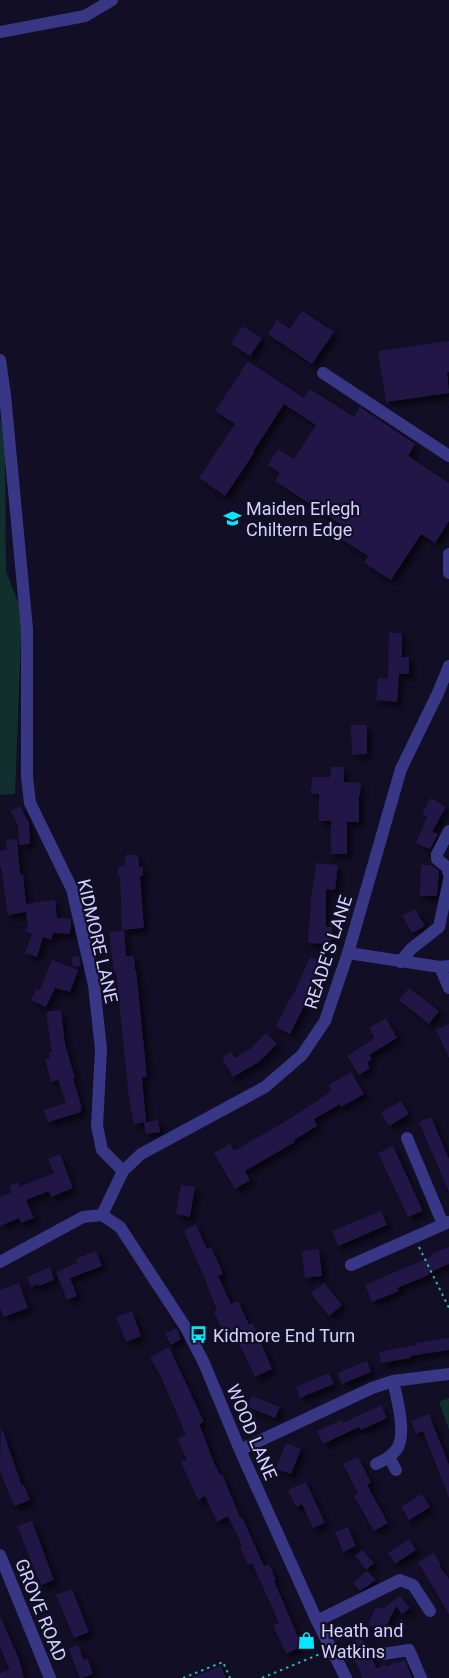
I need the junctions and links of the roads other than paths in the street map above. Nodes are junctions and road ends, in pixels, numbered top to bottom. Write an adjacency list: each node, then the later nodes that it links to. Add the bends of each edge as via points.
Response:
1 (112, 0): 2 (street, via 85,16)
2 (0, 32)
3 (0, 360): 17 (street, KIDMORE LANE, via 27,629 27,778 30,803 72,889 94,985 101,1049 97,1126 102,1150)
4 (323, 373): 5 (street)
5 (449, 456)
6 (449, 554): 7 (street)
7 (449, 574)
8 (449, 666): 9 (street, READE'S LANE)
9 (443, 695): 12 (street, READE'S LANE, via 401,769)
10 (449, 831): 11 (street, via 437,854 437,859)
11 (448, 873): 13 (street, via 439,927)
12 (348, 953): 13 (street); 17 (street, READE'S LANE, via 325,1021 302,1055 265,1087 141,1154)
13 (400, 962): 14 (street)
14 (444, 967): 15 (street)
15 (449, 988)
16 (406, 1138): 19 (street)
17 (123, 1171): 18 (street, READE'S LANE)
18 (102, 1215): 20 (street, via 83,1218); 24 (street, WOOD LANE, via 120,1226 186,1328)
19 (446, 1223): 21 (street)
20 (0, 1262)
21 (351, 1265)
22 (449, 1374): 23 (street)
23 (393, 1382): 24 (street, via 372,1388); 25 (street, via 401,1432 399,1446)
24 (240, 1450): 30 (street, WOOD LANE)
25 (389, 1457): 26 (street); 27 (street)
26 (376, 1464)
27 (396, 1470)
28 (0, 1554): 32 (street, GROVE ROAD)
29 (430, 1611): 30 (street, via 413,1584 400,1580)
30 (317, 1621): 33 (street, WOOD LANE)
31 (383, 1654): 34 (street, via 409,1650)
32 (50, 1678)
33 (346, 1678)
34 (421, 1678)

